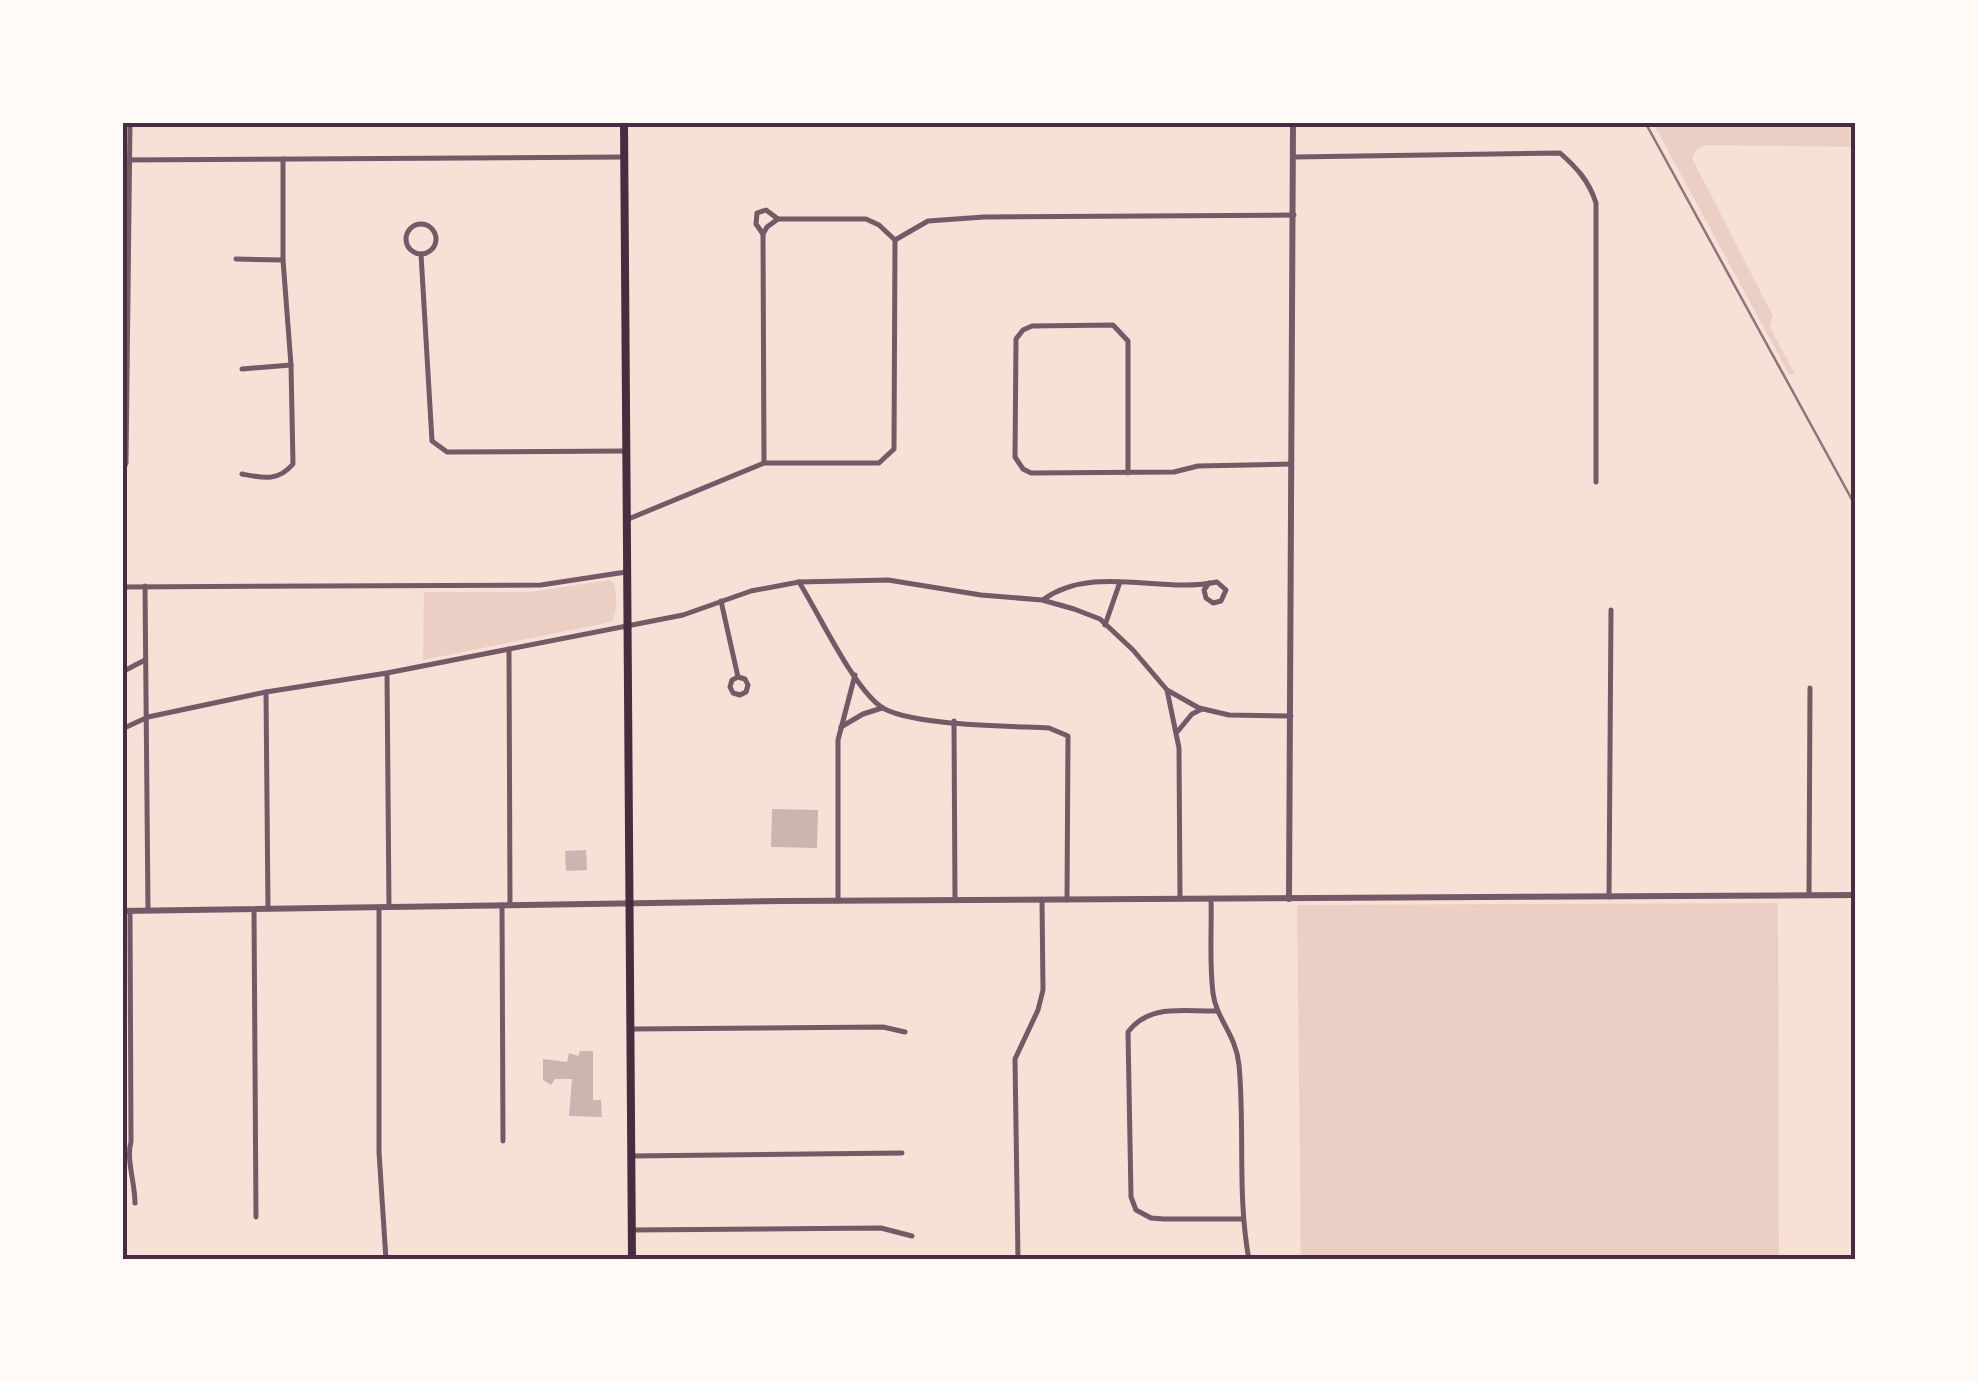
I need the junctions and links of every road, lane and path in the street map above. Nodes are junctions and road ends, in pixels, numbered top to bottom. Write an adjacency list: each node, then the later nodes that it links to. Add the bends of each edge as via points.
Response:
1 (130, 122): 7 (street)
2 (624, 122): 6 (main road)
3 (1294, 122): 4 (street)
4 (1294, 156): 8 (street); 23 (street, via 1560,153 1583,176 1596,203)
5 (283, 157): 6 (street); 7 (street); 14 (street)
6 (624, 157): 17 (main road)
7 (126, 160): 21 (street)
8 (1294, 215): 11 (street, via 984,217 928,221); 19 (street)
9 (778, 219): 10 (street); 10 (street, via 766,210 757,213); 11 (street, via 866,220)
10 (763, 234): 18 (street)
11 (895, 240): 18 (street, via 894,449 878,463)
12 (422, 254): 12 (street, via 436,238 420,224 406,240); 17 (street, via 432,442 447,452)
13 (236, 259): 14 (street)
14 (283, 260): 15 (street)
15 (291, 365): 16 (street); 22 (street, via 293,464 266,479)
16 (242, 369)
17 (626, 451): 24 (main road)
18 (764, 464): 24 (street)
19 (1294, 464): 20 (street); 47 (street)
20 (1128, 472): 20 (street, via 1023,469 1015,457 1016,340 1023,330 1113,326 1128,340)
21 (123, 473)
22 (242, 474)
23 (1596, 482)
24 (626, 520): 25 (main road)
25 (626, 572): 30 (street, via 541,585); 34 (main road)
26 (800, 582): 31 (street, via 888,580); 32 (street); 40 (street)
27 (1120, 582): 28 (street); 31 (street, via 1070,585); 35 (street)
28 (1209, 583): 28 (street, via 1206,598 1222,601 1224,586)
29 (122, 586): 30 (street)
30 (144, 586): 37 (street)
31 (1042, 600): 35 (street)
32 (721, 601): 34 (street); 41 (street)
33 (1610, 610): 55 (street)
34 (626, 624): 36 (street); 63 (main road)
35 (1105, 624): 43 (street)
36 (509, 649): 39 (street); 64 (street)
37 (145, 660): 38 (street); 48 (street)
38 (122, 672)
39 (387, 673): 44 (street); 66 (street)
40 (855, 675): 45 (street); 50 (street)
41 (738, 677)
42 (1810, 688): 53 (street)
43 (1167, 690): 46 (street); 52 (street)
44 (266, 692): 48 (street); 68 (street)
45 (882, 708): 49 (street); 50 (street)
46 (1203, 709): 47 (street); 52 (street)
47 (1291, 716): 58 (street)
48 (148, 717): 51 (street); 70 (street)
49 (954, 721): 59 (street); 61 (street, via 1049,728 1068,736)
50 (841, 727): 62 (street)
51 (122, 729)
52 (1177, 734): 56 (street)
53 (1810, 895): 54 (street); 55 (street)
54 (1856, 895)
55 (1610, 897): 58 (street)
56 (1180, 899): 57 (street); 61 (street)
57 (1211, 899): 58 (street); 71 (street)
58 (1290, 899)
59 (955, 900): 60 (street); 62 (street)
60 (1042, 900): 61 (street); 85 (street, via 1043,990 1015,1059)
61 (1067, 900)
62 (838, 901): 63 (street)
63 (628, 904): 64 (street); 72 (main road)
64 (506, 905): 66 (street); 74 (street)
65 (379, 907): 66 (street); 68 (street); 83 (street)
66 (389, 907)
67 (254, 909): 68 (street); 70 (street); 79 (street)
68 (268, 909)
69 (126, 910): 70 (street); 76 (street, via 131,1142)
70 (148, 910)
71 (1218, 1012): 80 (street, via 1232,1033 1238,1064); 80 (street, via 1156,1012 1128,1032 1131,1197 1136,1210 1150,1218)
72 (629, 1028): 73 (street); 77 (main road)
73 (905, 1032)
74 (503, 1141)
75 (902, 1152): 77 (street)
76 (125, 1156): 78 (street, via 135,1177)
77 (631, 1156): 81 (main road)
78 (135, 1202)
79 (256, 1217)
80 (1241, 1219): 86 (street)
81 (632, 1230): 82 (street, via 881,1228); 84 (main road)
82 (912, 1236)
83 (386, 1260)
84 (632, 1260)
85 (1018, 1260)
86 (1249, 1260)

